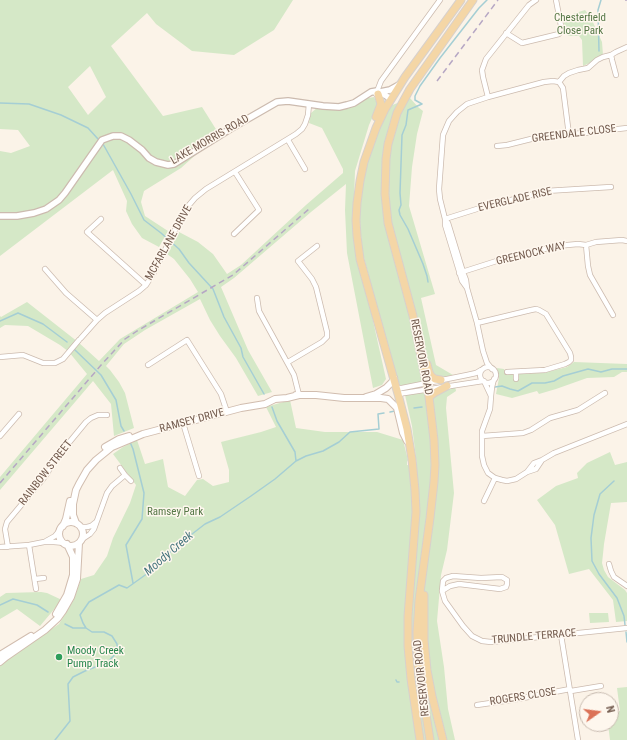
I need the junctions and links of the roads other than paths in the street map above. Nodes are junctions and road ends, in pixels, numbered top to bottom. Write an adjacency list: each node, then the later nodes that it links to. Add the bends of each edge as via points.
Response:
1 (440, 0): 13 (street, via 383,77 378,86)
2 (461, 0): 12 (main road)
3 (473, 0): 7 (main road, RESERVOIR ROAD)
4 (536, 0): 6 (street)
5 (556, 0): 6 (street, via 562,30 559,34 522,43)
6 (506, 33): 14 (street, via 486,59 482,70)
7 (448, 34): 15 (main road, via 408,84 401,98); 17 (main road, RESERVOIR ROAD, via 410,88)
8 (627, 47): 9 (street)
9 (611, 55): 10 (street); 11 (street, via 597,60 588,68 569,73)
10 (616, 75)
11 (559, 82): 14 (street, via 550,81); 19 (street, via 563,88)
12 (399, 85): 13 (street, LAKE MORRIS ROAD); 15 (main road)
13 (378, 93): 15 (street); 16 (street, LAKE MORRIS ROAD, via 371,92 354,103 339,107); 25 (main road, via 380,108 360,162)
14 (488, 97): 28 (street, via 461,108 452,116 445,128 439,189)
15 (391, 100): 17 (main road); 25 (main road, RESERVOIR ROAD, via 376,128 364,162)
16 (309, 104): 20 (street, MCFARLANE DRIVE, via 305,124); 26 (street, LAKE MORRIS ROAD, via 277,102 174,164 168,165 149,158 129,140 113,136 102,140 59,200 34,214)
17 (397, 113): 38 (main road, RESERVOIR ROAD, via 386,159 386,208)
18 (627, 128): 19 (street, GREENDALE CLOSE)
19 (569, 135): 21 (street, GREENDALE CLOSE, via 539,137)
20 (288, 140): 22 (street); 23 (street, MCFARLANE DRIVE)
21 (497, 146)
22 (306, 169)
23 (235, 172): 29 (street, via 259,210); 35 (street, MCFARLANE DRIVE, via 206,189 189,205)
24 (611, 187): 28 (street, EVERGLADE RISE, via 546,191)
25 (357, 198): 49 (main road, RESERVOIR ROAD, via 357,241 360,258)
26 (0, 216)
27 (101, 219): 35 (street, via 87,232)
28 (444, 219): 34 (street, via 448,223)
29 (234, 234)
30 (627, 241): 31 (street, GREENOCK WAY, via 596,242)
31 (586, 245): 34 (street, GREENOCK WAY, via 547,248); 37 (street, via 590,275)
32 (317, 246): 43 (street, via 298,261 316,287 327,337)
33 (45, 270): 39 (street, via 66,293)
34 (461, 272): 40 (street)
35 (146, 285): 39 (street, MCFARLANE DRIVE)
36 (256, 298): 43 (street, via 259,311)
37 (613, 315)
38 (413, 316): 52 (main road, via 429,372 435,379); 54 (main road, RESERVOIR ROAD)
39 (97, 320): 42 (street, MCFARLANE DRIVE, via 63,359 54,363 43,363 23,355)
40 (477, 323): 41 (street); 48 (street, via 536,309 546,314 570,353 571,360 545,370)
41 (483, 352): 45 (street); 46 (street)
42 (0, 357)
43 (288, 362): 58 (street)
44 (148, 365): 62 (street, via 187,340 221,394)
45 (492, 368): 46 (street); 50 (street, via 495,372)
46 (482, 370): 52 (street); 53 (street, via 480,375)
47 (507, 372): 48 (street)
48 (516, 372): 51 (street)
49 (394, 378): 56 (main road, RESERVOIR ROAD); 61 (main road, RAMSEY DRIVE, via 386,388)
50 (494, 379): 53 (street); 59 (street)
51 (516, 379)
52 (441, 380): 54 (street)
53 (484, 381): 55 (street); 59 (street)
54 (427, 386): 55 (street); 56 (street); 60 (main road, RESERVOIR ROAD)
55 (447, 386): 60 (main road)
56 (398, 391): 70 (main road, RESERVOIR ROAD)
57 (605, 393): 69 (street, via 578,410 550,418 523,433)
58 (299, 395): 61 (main road, RAMSEY DRIVE); 62 (main road, RAMSEY DRIVE)
59 (491, 396): 69 (street)
60 (429, 397): 86 (main road, RESERVOIR ROAD, via 435,465)
61 (359, 398): 70 (main road, RAMSEY DRIVE, via 391,401 397,408)
62 (227, 412): 65 (main road, RAMSEY DRIVE)
63 (19, 414): 68 (street)
64 (107, 415): 85 (street, RAINBOW STREET, via 98,415 86,422 53,462 46,476 7,522 5,529)
65 (183, 423): 67 (main road, RAMSEY DRIVE); 73 (street)
66 (627, 424): 74 (street, via 559,450 534,463 527,472 516,479)
67 (143, 434): 78 (main road, RAMSEY DRIVE, via 106,451 87,470 74,497 72,510); 79 (main road, RAMSEY DRIVE, via 112,442 89,462 74,484 66,519)
68 (0, 436)
69 (482, 436): 74 (street, via 484,466)
70 (410, 446): 100 (main road, RESERVOIR ROAD, via 416,502 408,637 409,666)
71 (120, 468): 72 (street)
72 (125, 475): 75 (street); 77 (street, via 107,493)
73 (199, 476)
74 (495, 478): 76 (street)
75 (131, 480)
76 (484, 501)
77 (96, 522): 78 (street, via 91,526); 80 (street, via 93,531)
78 (79, 525): 79 (main road, via 69,522); 80 (main road, via 83,534)
79 (61, 528): 81 (street, via 55,536); 82 (main road, via 61,539)
80 (80, 541): 82 (main road, via 73,545); 96 (main road, via 77,579 63,611 45,630)
81 (44, 542): 82 (street); 83 (street)
82 (66, 544): 95 (main road, via 74,563 67,595 59,610 42,628)
83 (29, 545): 85 (street); 89 (street)
84 (0, 547): 85 (street)
85 (8, 547)
86 (425, 559): 101 (main road, RESERVOIR ROAD, via 417,648); 102 (main road, via 425,656)
87 (609, 564): 90 (street, via 614,577)
88 (44, 578): 89 (street)
89 (35, 579): 91 (street)
90 (627, 586)
91 (36, 589)
92 (442, 591): 92 (street, via 443,581 454,576 502,577 507,580 506,587 500,590 459,584); 94 (street, TRUNDLE TERRACE, via 445,601 463,626 472,636 482,641)
93 (627, 628): 94 (street, TRUNDLE TERRACE)
94 (562, 635): 98 (street)
95 (0, 655)
96 (0, 662)
97 (601, 686): 98 (street, ROGERS CLOSE)
98 (570, 690): 99 (street, ROGERS CLOSE); 103 (street)
99 (477, 705)
100 (419, 740)
101 (430, 740)
102 (443, 740)
103 (578, 740)

